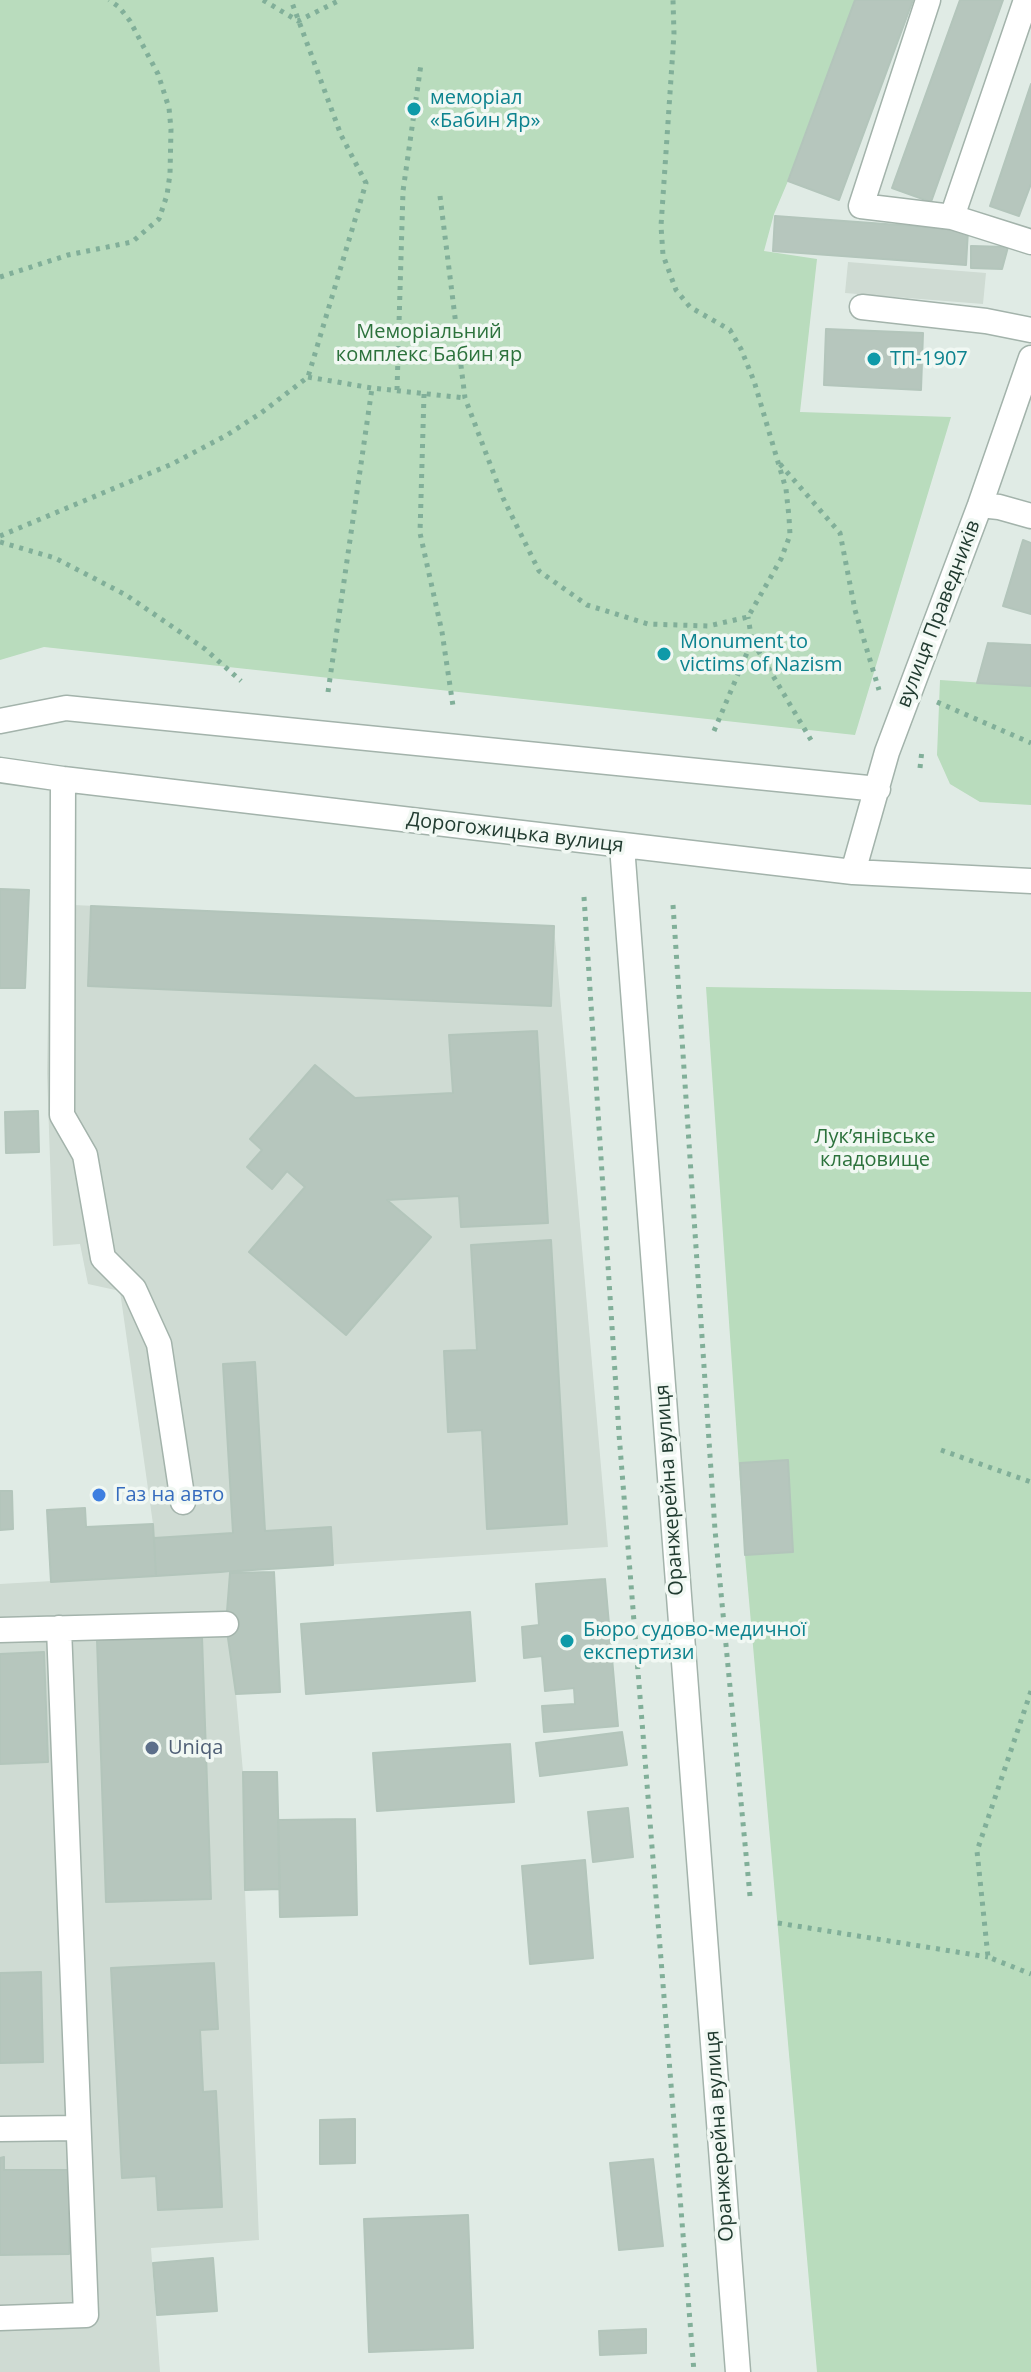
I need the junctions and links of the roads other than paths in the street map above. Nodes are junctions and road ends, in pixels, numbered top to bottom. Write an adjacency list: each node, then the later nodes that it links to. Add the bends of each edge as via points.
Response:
1 (928, 0): 3 (street, via 861,206)
2 (1026, 0): 3 (street)
3 (952, 217): 4 (street)
4 (1031, 242)
5 (862, 307): 6 (street)
6 (1031, 330)
7 (1031, 358): 8 (street, вулиця Праведників)
8 (980, 505): 9 (street); 13 (street, вулиця Праведників, via 887,752)
9 (1031, 516)
10 (0, 721): 13 (street, via 66,708)
11 (0, 770): 12 (street, Дорогожицька вулиця)
12 (63, 779): 14 (street, Дорогожицька вулиця); 17 (street, via 62,1115 85,1155 103,1258 134,1289 159,1344)
13 (878, 789): 15 (street, вулиця Праведників)
14 (622, 846): 15 (street, Дорогожицька вулиця); 24 (street, Оранжерейна вулиця)
15 (853, 872): 16 (street, Дорогожицька вулиця)
16 (1031, 881)
17 (183, 1502)
18 (226, 1624): 19 (street)
19 (59, 1628): 20 (street); 21 (street)
20 (0, 1630)
21 (78, 2128): 22 (street); 23 (street, via 86,2315)
22 (0, 2129)
23 (0, 2318)
24 (738, 2372)

